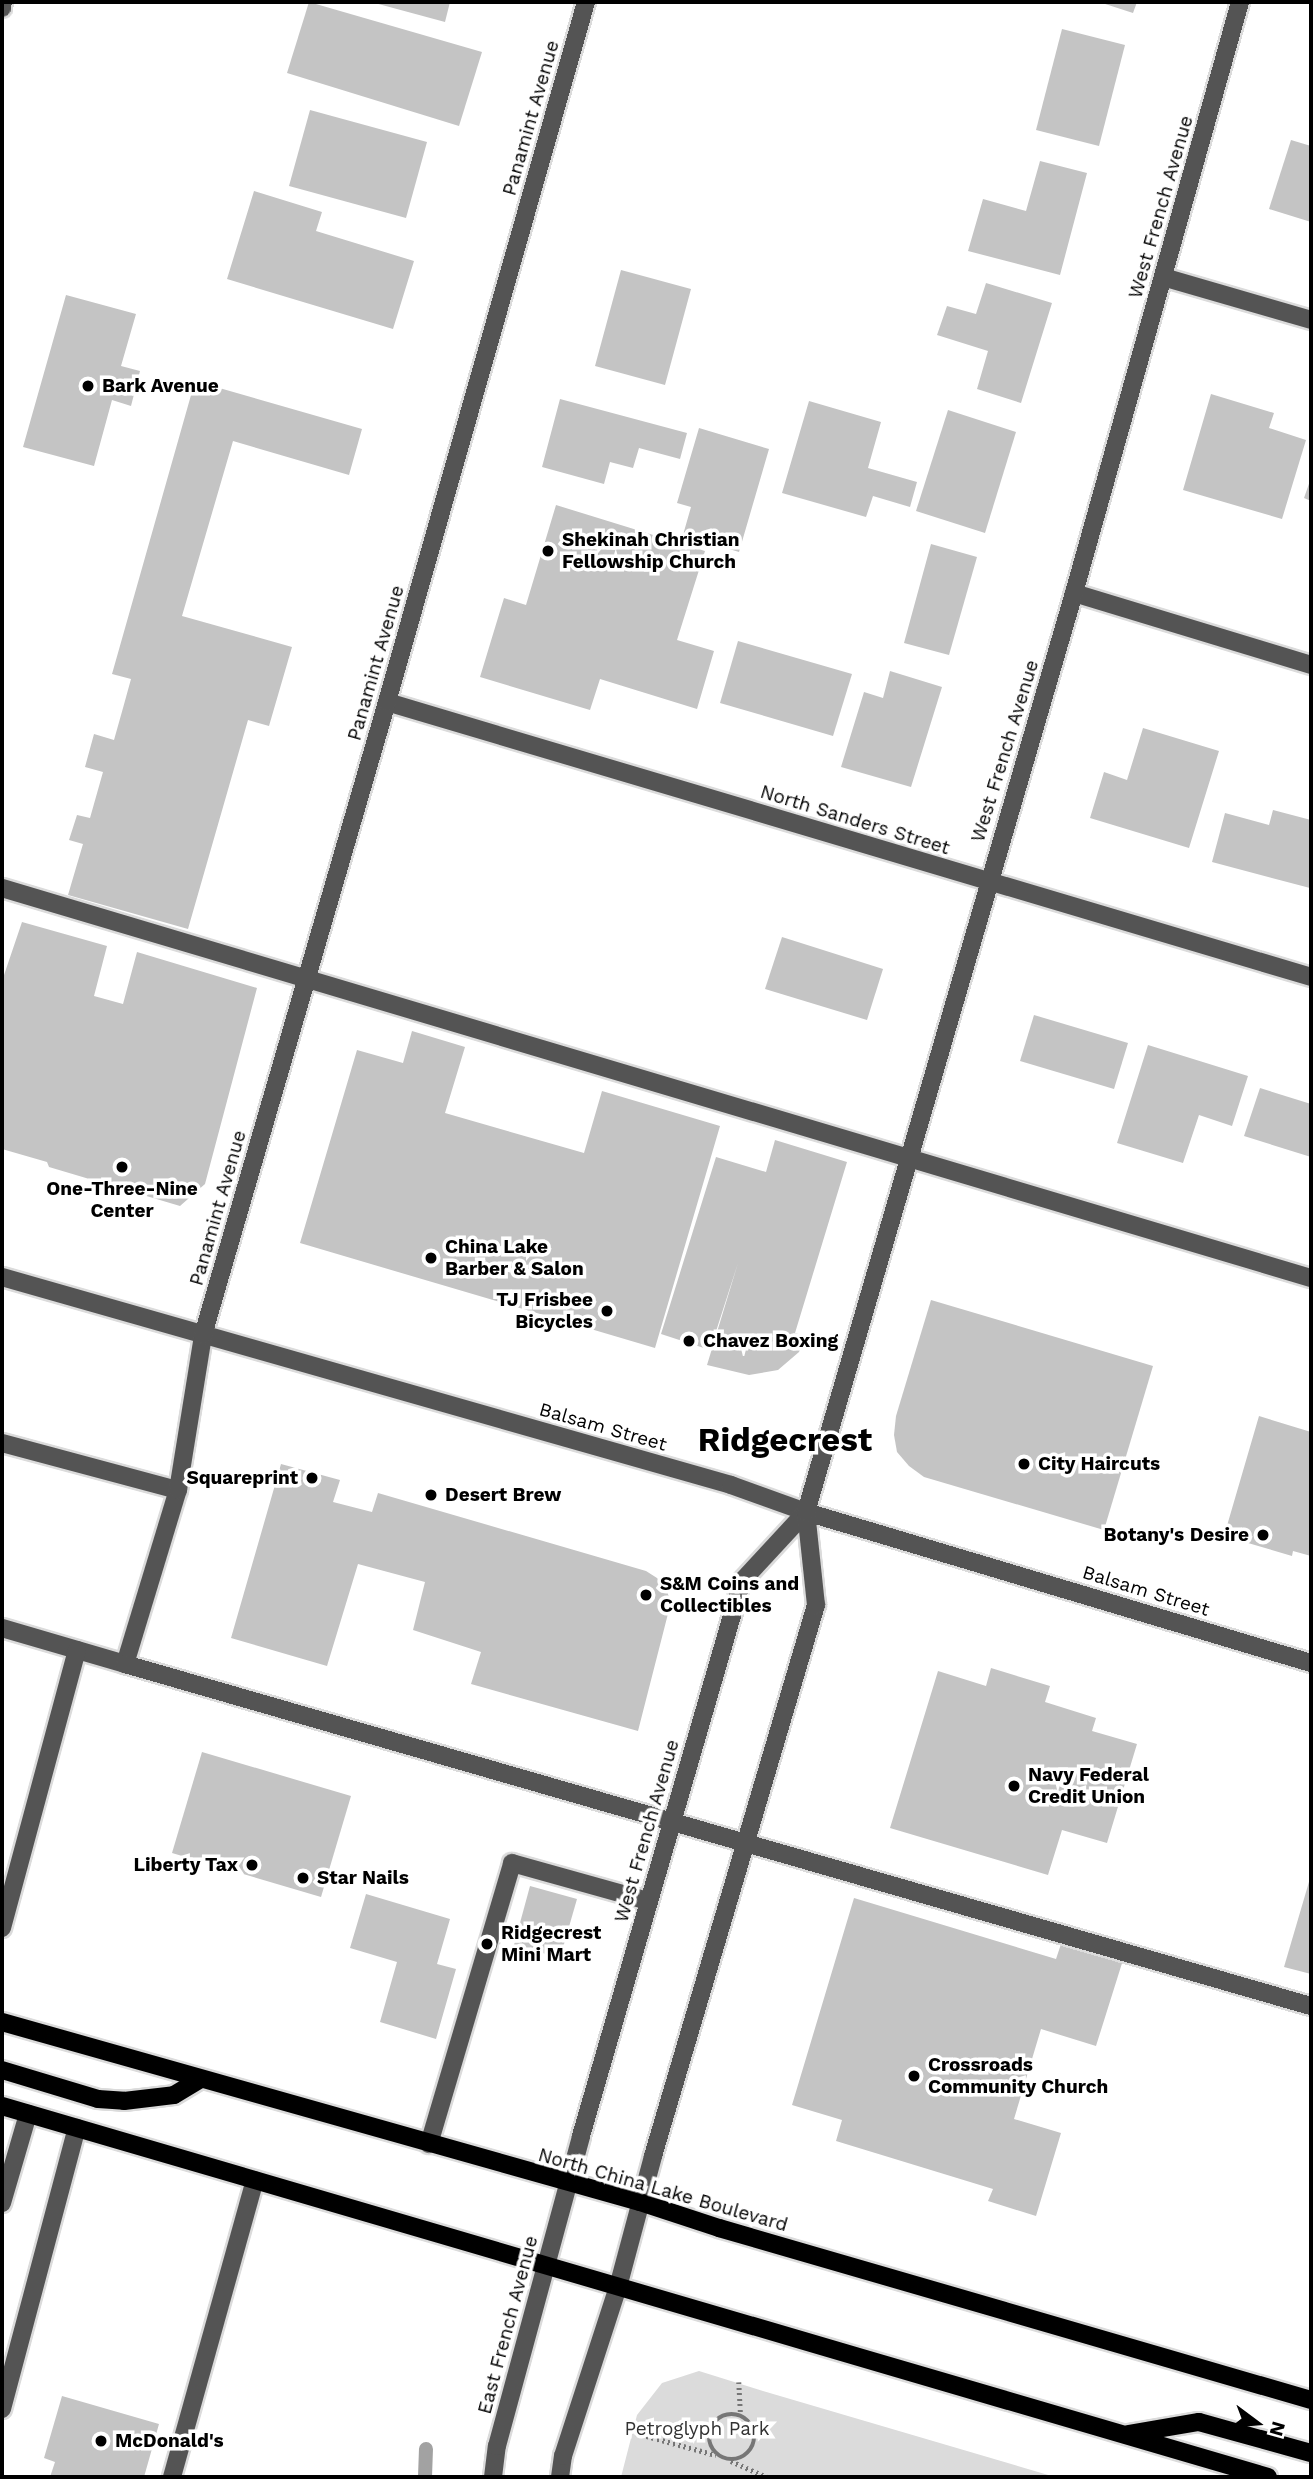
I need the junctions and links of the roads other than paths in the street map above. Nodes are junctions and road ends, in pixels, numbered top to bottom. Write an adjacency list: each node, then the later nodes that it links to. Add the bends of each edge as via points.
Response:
1 (4, 2): 4 (street)
2 (586, 2): 9 (street, Panamint Avenue)
3 (1240, 2): 5 (street, West French Avenue)
4 (2, 8)
5 (1163, 277): 6 (street); 7 (street, West French Avenue)
6 (1311, 320)
7 (1074, 593): 8 (street); 10 (street, West French Avenue)
8 (1311, 665)
9 (387, 702): 10 (street, North Sanders Street); 13 (street, Panamint Avenue)
10 (988, 882): 12 (street, North Sanders Street); 14 (street, West French Avenue)
11 (2, 888): 13 (street)
12 (1311, 977)
13 (307, 979): 14 (street); 17 (street, Panamint Avenue)
14 (908, 1159): 16 (street); 20 (street, West French Avenue)
15 (2, 1277): 17 (street, Balsam Street)
16 (1311, 1278)
17 (203, 1335): 19 (street, Panamint Avenue); 20 (street, Balsam Street, via 724,1483)
18 (2, 1443): 19 (street)
19 (178, 1490): 24 (street, Panamint Avenue)
20 (806, 1512): 23 (street, Balsam Street); 25 (street, West French Avenue, via 742,1581); 26 (street, West French Avenue, via 816,1605)
21 (2, 1628): 22 (street)
22 (77, 1650): 24 (street); 28 (street)
23 (1311, 1663)
24 (125, 1664): 25 (street)
25 (672, 1821): 26 (street); 27 (street, West French Avenue)
26 (747, 1842): 29 (street); 40 (street, West French Avenue)
27 (648, 1901): 36 (street, via 512,1863); 38 (street, West French Avenue)
28 (2, 1928)
29 (1311, 2006)
30 (2, 2022): 32 (main road, North China Lake Boulevard)
31 (2, 2070): 32 (main road, via 97,2099 124,2101 174,2095)
32 (201, 2079): 36 (main road, North China Lake Boulevard)
33 (2, 2106): 34 (main road)
34 (28, 2114): 35 (main road); 39 (street)
35 (77, 2127): 37 (main road); 44 (street)
36 (429, 2144): 38 (main road, North China Lake Boulevard)
37 (255, 2180): 41 (main road); 47 (street)
38 (568, 2184): 40 (main road, North China Lake Boulevard); 41 (street, East French Avenue)
39 (2, 2203)
40 (640, 2203): 42 (street); 43 (main road, North China Lake Boulevard)
41 (546, 2264): 42 (main road); 48 (street, East French Avenue, via 497,2446)
42 (618, 2287): 45 (main road); 49 (street)
43 (1311, 2400)
44 (2, 2409)
45 (1124, 2434): 46 (main road, via 1199,2422); 50 (main road)
46 (1311, 2452)
47 (172, 2477)
48 (493, 2477)
49 (560, 2477)
50 (1268, 2477)

